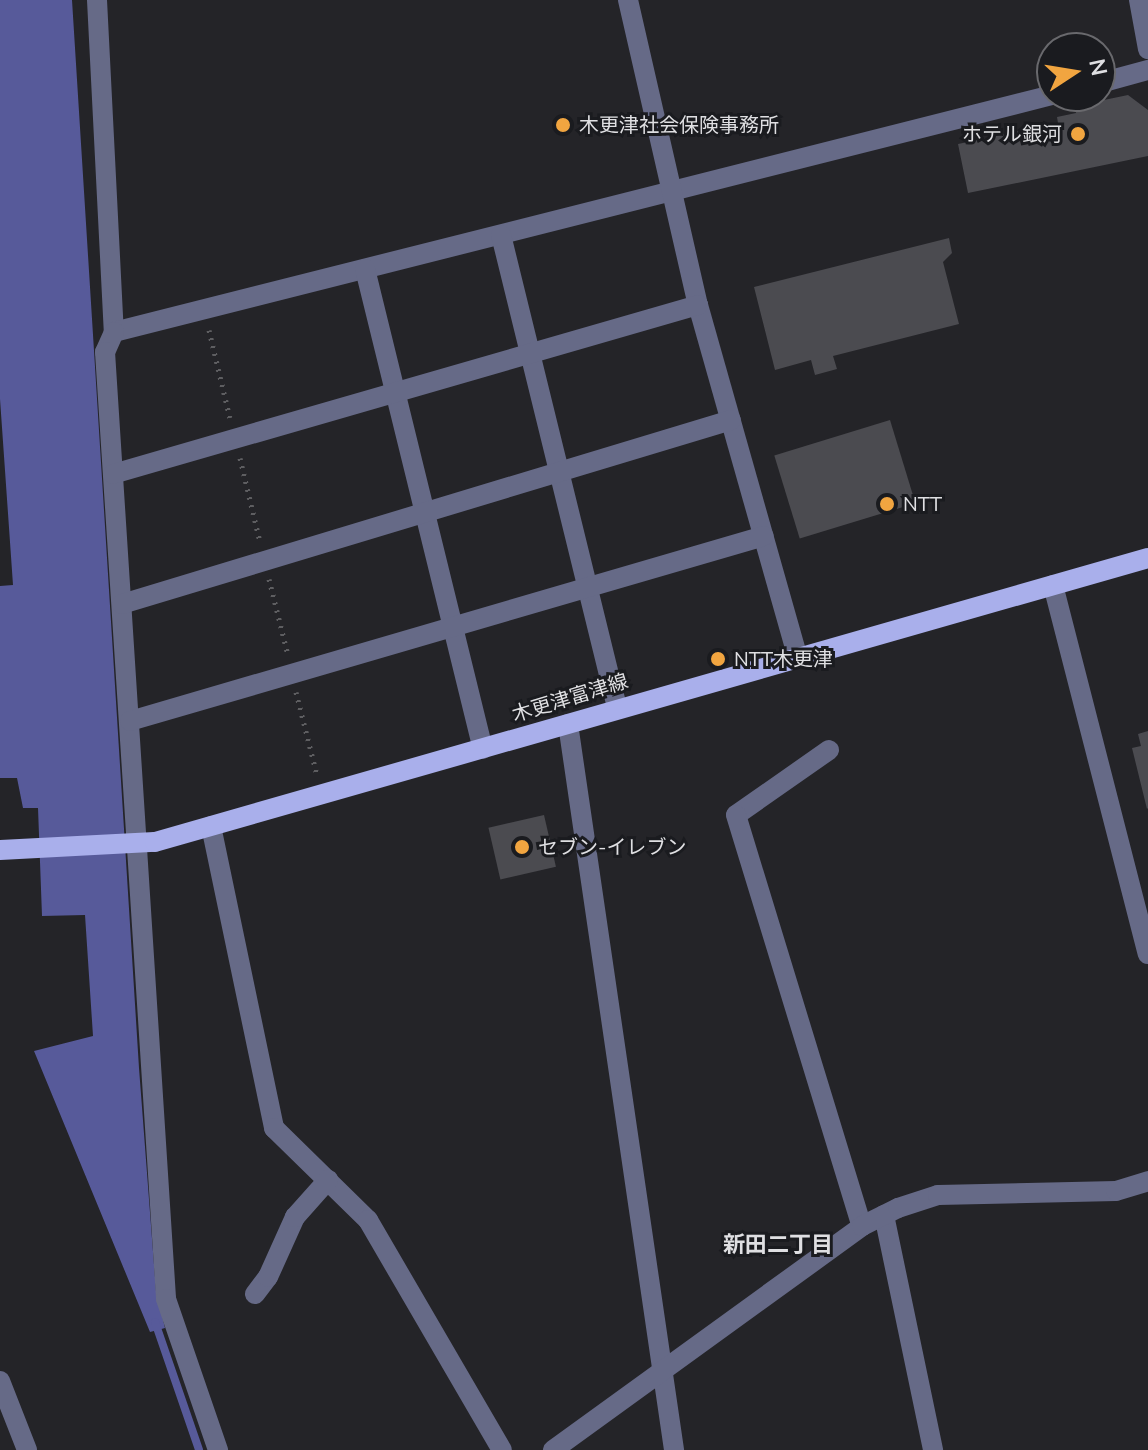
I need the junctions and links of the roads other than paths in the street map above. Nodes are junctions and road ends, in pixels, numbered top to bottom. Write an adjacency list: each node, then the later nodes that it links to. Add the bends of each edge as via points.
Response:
1 (97, 0): 12 (street)
2 (628, 0): 8 (street)
3 (1139, 0): 4 (street)
4 (1148, 49)
5 (1148, 70): 6 (street)
6 (1116, 79)
7 (1036, 99): 8 (street)
8 (672, 192): 9 (street); 11 (street)
9 (501, 235): 10 (street); 13 (street)
10 (365, 269): 12 (street); 14 (street)
11 (698, 305): 13 (street); 15 (street)
12 (114, 332): 17 (street, via 105,352)
13 (529, 354): 14 (street); 16 (street)
14 (395, 392): 17 (street); 18 (street)
15 (731, 420): 16 (street); 19 (street)
16 (562, 471): 18 (street); 22 (street)
17 (113, 474): 23 (street)
18 (425, 513): 23 (street); 24 (street)
19 (764, 536): 22 (street); 25 (street)
20 (1148, 558): 21 (main road, 木更津富津線)
21 (1053, 585): 25 (main road, 木更津富津線); 34 (street)
22 (591, 586): 24 (street); 26 (street)
23 (122, 604): 27 (street)
24 (453, 627): 27 (street); 29 (street)
25 (797, 655): 26 (main road, 木更津富津線)
26 (617, 709): 28 (main road, 木更津富津線)
27 (130, 721): 32 (street)
28 (568, 724): 29 (main road, 木更津富津線); 40 (street)
29 (483, 749): 31 (main road, 木更津富津線)
30 (829, 750): 38 (street, via 736,815)
31 (211, 826): 32 (main road, 木更津富津線); 35 (street, via 274,1128)
32 (138, 845): 33 (main road, 木更津富津線); 43 (street, via 166,1299)
33 (8, 850)
34 (1148, 954)
35 (328, 1180): 39 (street, via 295,1217); 44 (street, via 368,1220)
36 (1148, 1181): 37 (street, via 1116,1191 938,1195)
37 (884, 1215): 38 (street); 47 (street)
38 (862, 1226): 40 (street)
39 (255, 1294)
40 (663, 1373): 45 (street); 46 (street)
41 (0, 1381): 42 (street)
42 (27, 1450)
43 (218, 1450)
44 (502, 1450)
45 (553, 1450)
46 (674, 1450)
47 (933, 1450)

